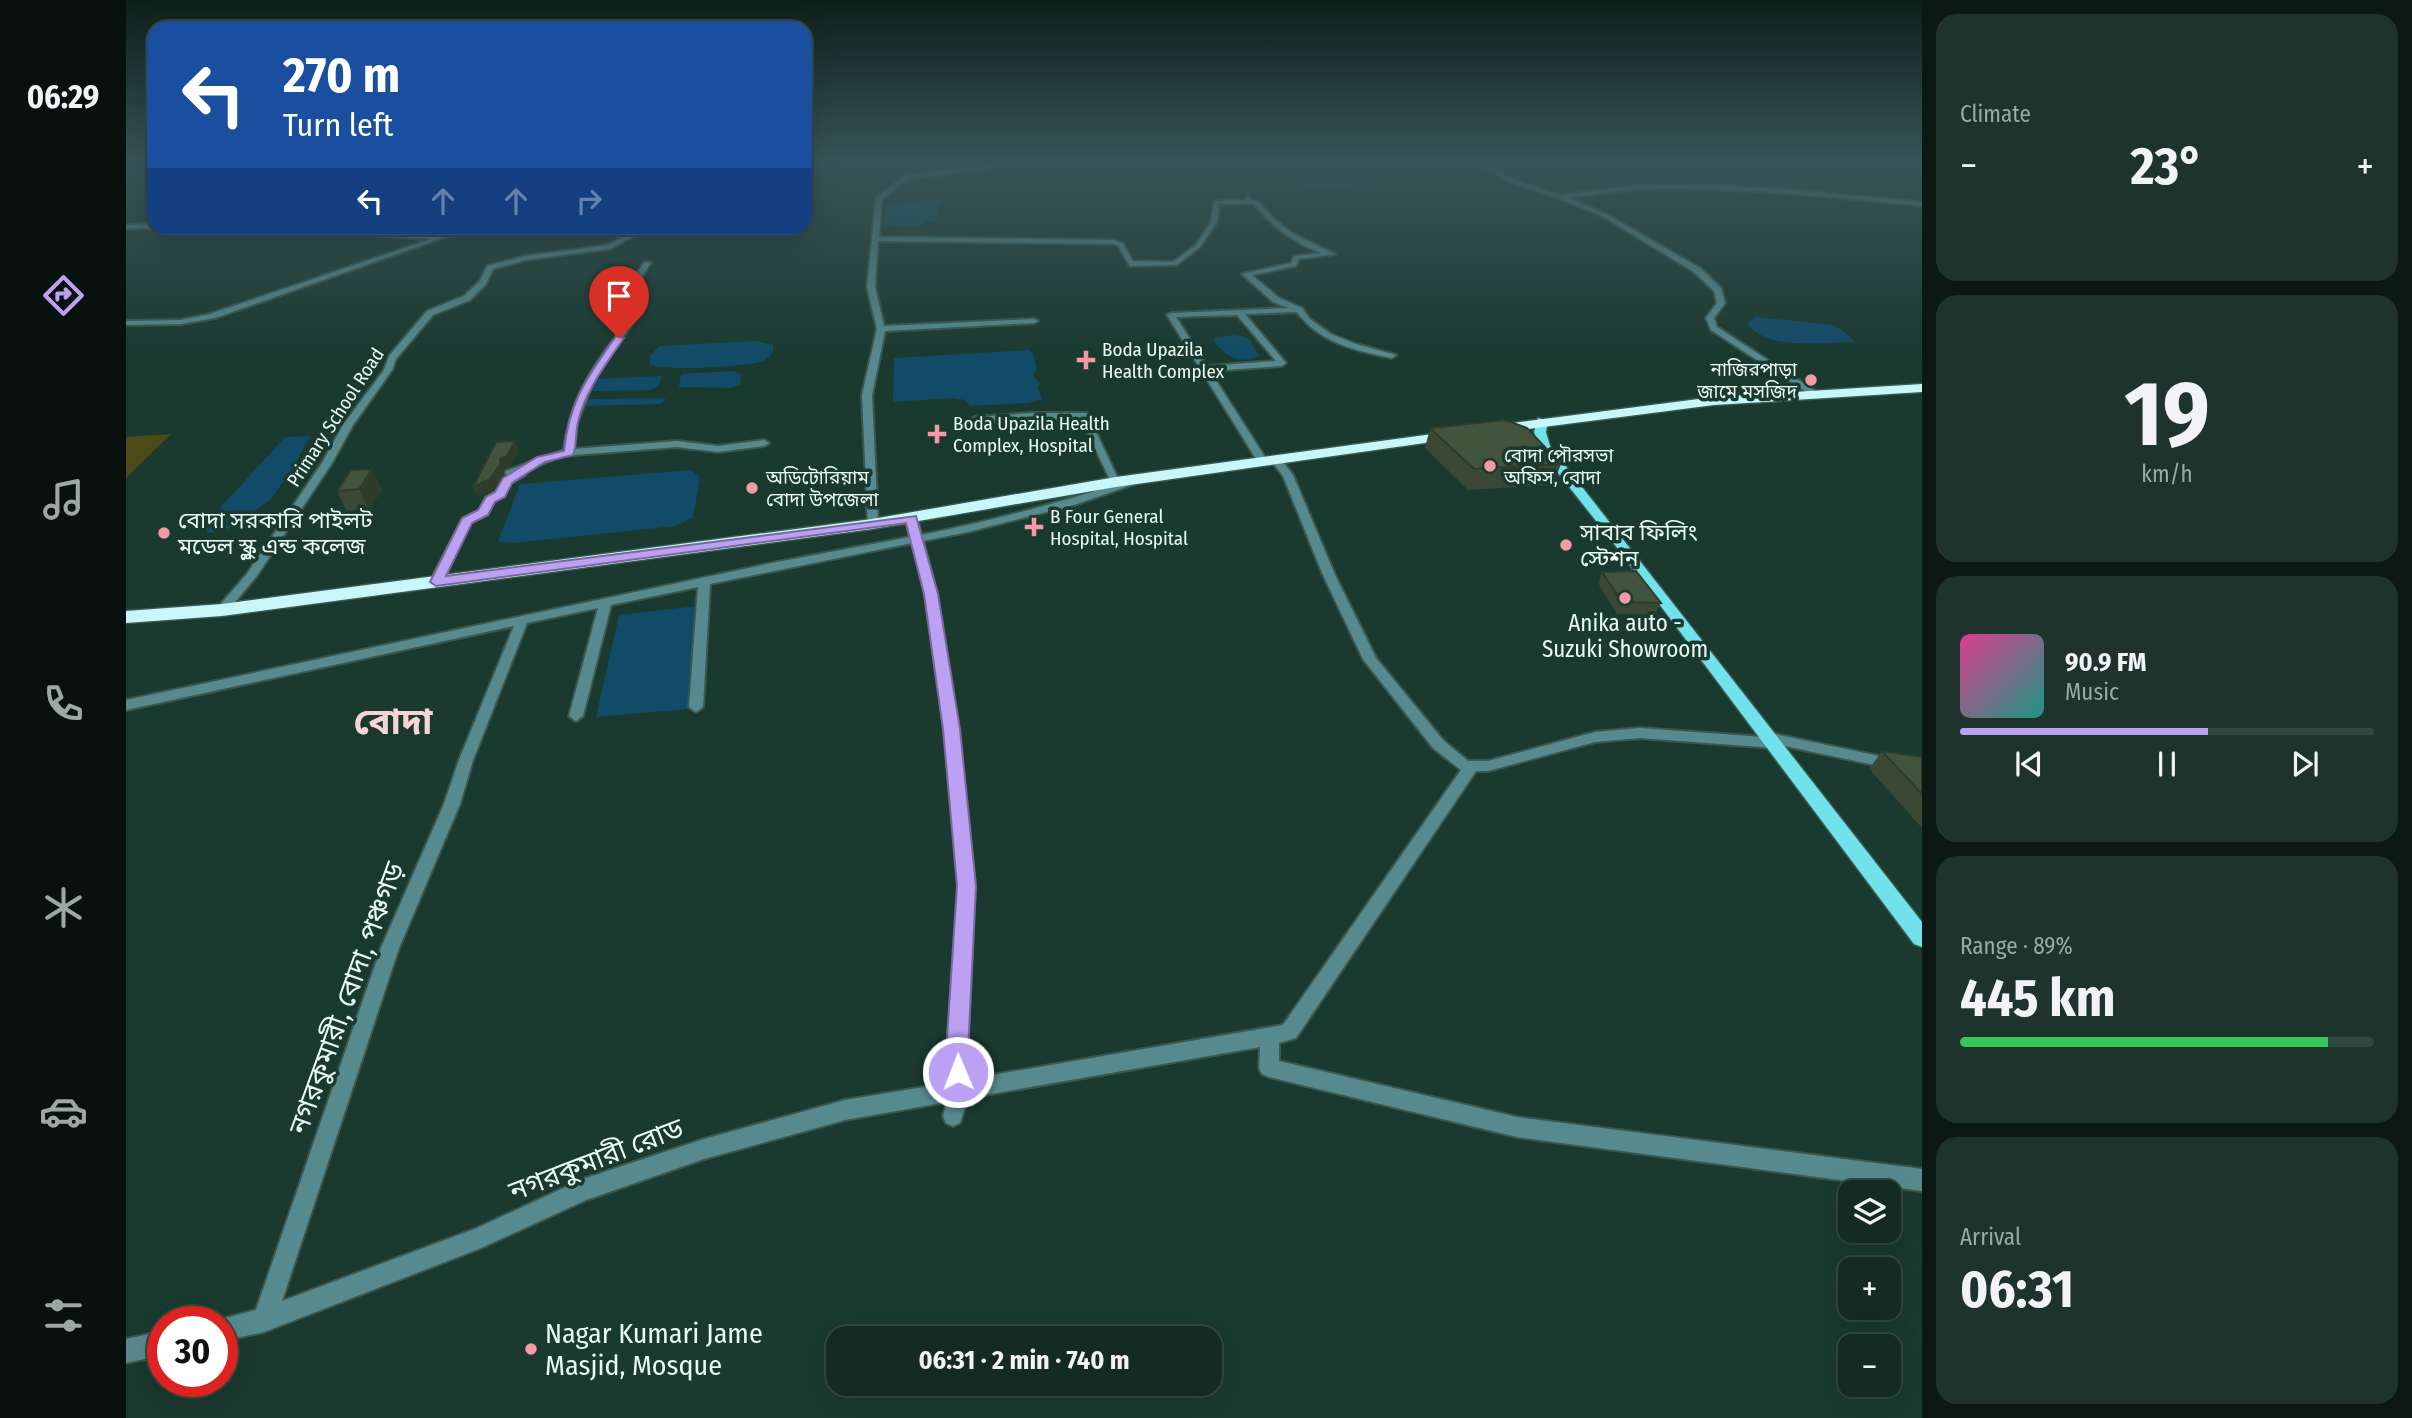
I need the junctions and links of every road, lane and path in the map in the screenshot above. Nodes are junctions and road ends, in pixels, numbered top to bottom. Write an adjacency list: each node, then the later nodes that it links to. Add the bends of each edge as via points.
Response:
1 (147, 226): 6 (street)
2 (877, 226): 11 (street)
3 (1211, 226): 11 (street, via 1198,246 1175,264 1132,264 1115,242)
4 (1279, 226): 13 (street, via 1315,250 1332,254 1296,257 1294,265 1246,274 1276,300)
5 (1623, 226): 21 (street, via 1697,270 1718,290 1721,303 1710,318 1714,328)
6 (126, 227)
7 (403, 235): 10 (street)
8 (448, 235): 10 (street)
9 (631, 235): 39 (street, Primary School Road, via 610,247 525,258 490,268 467,298 430,313 392,358 327,463 250,577)
10 (442, 237): 16 (street, via 212,316)
11 (876, 239): 17 (street, via 871,287)
12 (648, 263): 26 (street, via 635,284 630,321 581,400 572,423)
13 (1299, 310): 18 (street, via 1311,324 1338,340); 19 (street, via 1171,315)
14 (1240, 313): 19 (street, via 1282,363)
15 (1034, 321): 17 (street)
16 (126, 323)
17 (881, 329): 34 (street, via 867,395)
18 (1392, 355)
19 (1204, 369): 28 (street)
20 (1922, 388): 21 (highway)
21 (1814, 394): 23 (highway)
22 (975, 420): 32 (street, via 1084,415)
23 (1542, 421): 24 (highway); 29 (main road, via 1539,432 1544,447)
24 (1521, 437): 28 (highway, via 1486,430); 29 (main road)
25 (764, 443): 26 (street, via 718,449 677,444)
26 (569, 453): 27 (street)
27 (541, 460): 30 (street); 36 (street, via 507,481 483,513 467,520)
28 (1270, 461): 31 (highway); 46 (street, via 1288,475 1370,659 1438,744 1465,766)
29 (1563, 470): 45 (main road)
30 (510, 473)
31 (1149, 478): 32 (highway); 35 (street, via 1070,503)
32 (1116, 482): 33 (highway)
33 (911, 518): 34 (highway); 35 (street)
34 (872, 524): 36 (highway)
35 (918, 539): 37 (street); 50 (street, via 951,729 967,886 957,1053)
36 (436, 582): 39 (highway)
37 (704, 582): 38 (street); 43 (street)
38 (606, 602): 41 (street); 44 (street)
39 (222, 610): 40 (highway)
40 (126, 617)
41 (522, 621): 42 (street); 53 (street, নগরকুমারী, বোদা, পঞ্চগড়, via 452,804 390,948)
42 (126, 705)
43 (696, 706)
44 (576, 716)
45 (1772, 741): 46 (street, via 1640,733 1595,737 1488,766); 47 (street); 48 (main road)
46 (1472, 766): 49 (street, via 1289,1032)
47 (1922, 770)
48 (1922, 937)
49 (1270, 1037): 50 (street, নগরকুমারী রোড); 52 (street, via 1269,1068 1517,1127)
50 (960, 1091): 51 (street); 53 (street, নগরকুমারী রোড, via 845,1110 704,1149 583,1189 481,1237)
51 (953, 1116)
52 (1922, 1180)
53 (264, 1320): 54 (street)
54 (238, 1326)
55 (147, 1346): 56 (street)
56 (126, 1351)

